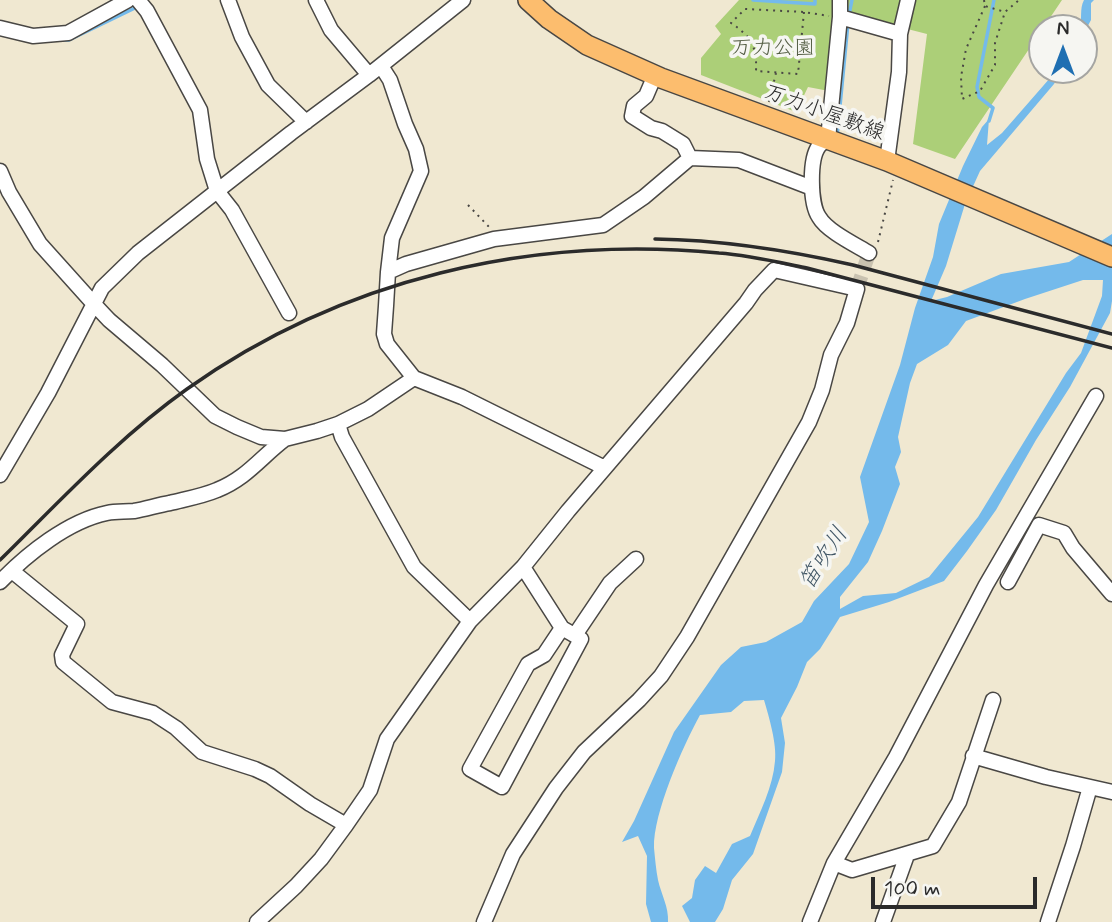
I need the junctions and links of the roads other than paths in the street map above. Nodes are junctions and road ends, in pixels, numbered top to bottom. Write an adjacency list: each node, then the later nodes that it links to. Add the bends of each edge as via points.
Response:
1 (128, 0): 10 (street, via 68,33 33,36)
2 (228, 0): 14 (street, via 268,85)
3 (316, 0): 12 (street, via 331,30)
4 (463, 0): 12 (street)
5 (528, 0): 13 (main road, 万力小屋敷線, via 587,44)
6 (840, 0): 9 (street)
7 (908, 0): 11 (street)
8 (143, 6): 20 (street, via 200,110)
9 (846, 19): 11 (street); 15 (street)
10 (0, 28)
11 (900, 34): 17 (street)
12 (375, 70): 14 (street); 24 (street, via 390,80 421,172 392,238)
13 (656, 75): 15 (main road, 万力小屋敷線); 16 (street, via 632,116 683,144)
14 (306, 122): 20 (street)
15 (828, 139): 17 (main road, 万力小屋敷線); 19 (street, via 818,146)
16 (690, 158): 19 (street, via 739,160); 24 (street, via 603,225 494,239)
17 (892, 163): 23 (main road, 万力小屋敷線)
18 (0, 171): 21 (street)
19 (813, 188): 22 (street, via 818,216)
20 (217, 191): 25 (street, via 138,253); 26 (street)
21 (5, 193): 25 (street, via 40,244)
22 (869, 253)
23 (1112, 257)
24 (388, 272): 27 (street, via 384,334)
25 (93, 303): 30 (street, via 215,416 261,437); 32 (street)
26 (289, 313)
27 (414, 378): 29 (street); 31 (street)
28 (1096, 396): 47 (street)
29 (338, 424): 30 (street); 39 (street, via 414,567)
30 (285, 439): 35 (street, via 234,482 135,511 93,516 47,542)
31 (605, 468): 34 (street); 49 (street, via 774,270 858,289 809,422 687,637 661,676 584,752 556,788 513,854)
32 (0, 475)
33 (636, 559): 40 (street)
34 (523, 567): 39 (street); 40 (street)
35 (12, 571): 36 (street); 45 (street, via 77,624 62,654 63,662 112,702 153,713 202,752 270,776)
36 (0, 582)
37 (1008, 582): 38 (street, via 1039,525 1064,533)
38 (1112, 594)
39 (470, 621): 45 (street, via 387,739 370,790)
40 (568, 631): 40 (street, via 581,639 502,787 470,769 528,664)
41 (993, 701): 42 (street)
42 (973, 756): 43 (street); 46 (street, via 959,802 933,846)
43 (1090, 787): 44 (street); 52 (street)
44 (1112, 792)
45 (346, 825): 48 (street, via 321,859)
46 (907, 855): 47 (street, via 852,870); 51 (street)
47 (834, 863): 50 (street)
48 (257, 922)
49 (484, 922)
50 (810, 922)
51 (883, 922)
52 (1048, 922)

